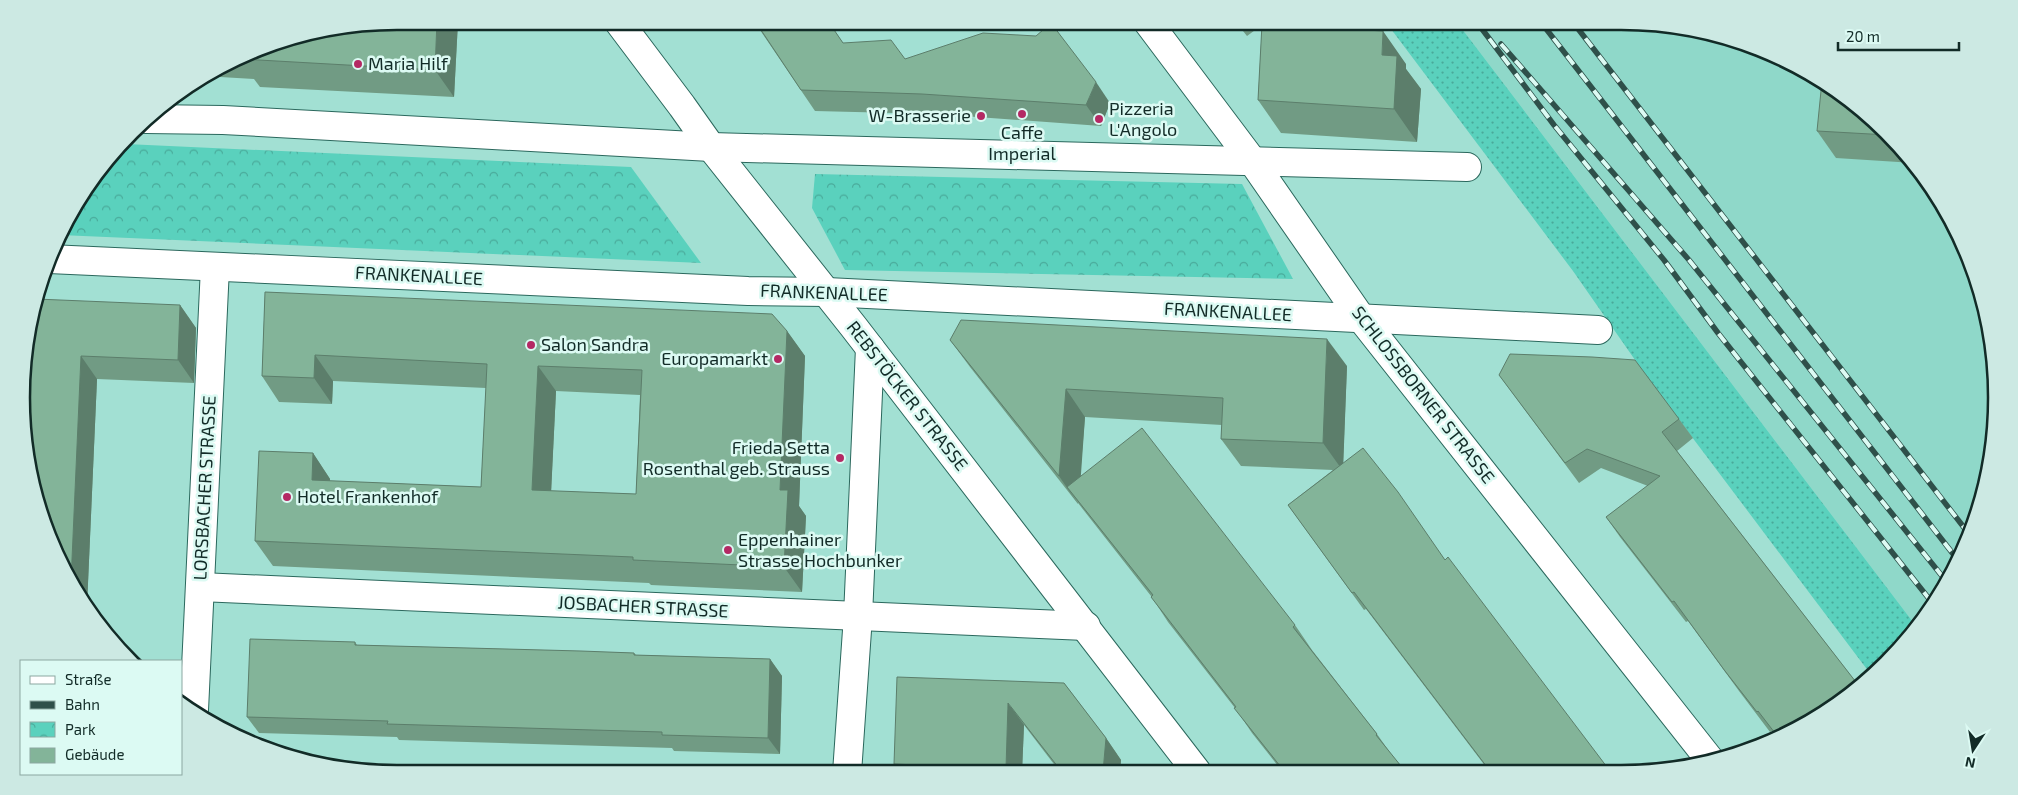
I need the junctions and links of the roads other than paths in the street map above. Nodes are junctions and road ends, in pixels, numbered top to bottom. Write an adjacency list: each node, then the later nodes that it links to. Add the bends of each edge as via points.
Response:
1 (625, 30): 4 (street, REBSTÖCKER STRASSE)
2 (1154, 30): 5 (street, SCHLOSSBORNER STRASSE)
3 (157, 119): 4 (street)
4 (711, 147): 5 (street); 9 (street, REBSTÖCKER STRASSE)
5 (1253, 162): 6 (street); 10 (street, SCHLOSSBORNER STRASSE)
6 (1467, 167)
7 (57, 259): 8 (street, FRANKENALLEE)
8 (216, 267): 9 (street, FRANKENALLEE); 13 (street, LORSBACHER STRASSE)
9 (826, 292): 10 (street, FRANKENALLEE); 12 (street, REBSTÖCKER STRASSE)
10 (1361, 318): 11 (street, FRANKENALLEE); 17 (street, SCHLOSSBORNER STRASSE)
11 (1598, 330)
12 (870, 348): 14 (street); 15 (street, REBSTÖCKER STRASSE)
13 (200, 587): 14 (street, JOSBACHER STRASSE); 16 (street, LORSBACHER STRASSE)
14 (858, 616): 15 (street, JOSBACHER STRASSE); 18 (street)
15 (1086, 626): 19 (street, REBSTÖCKER STRASSE)
16 (194, 704)
17 (1706, 755)
18 (849, 765)
19 (1192, 765)

